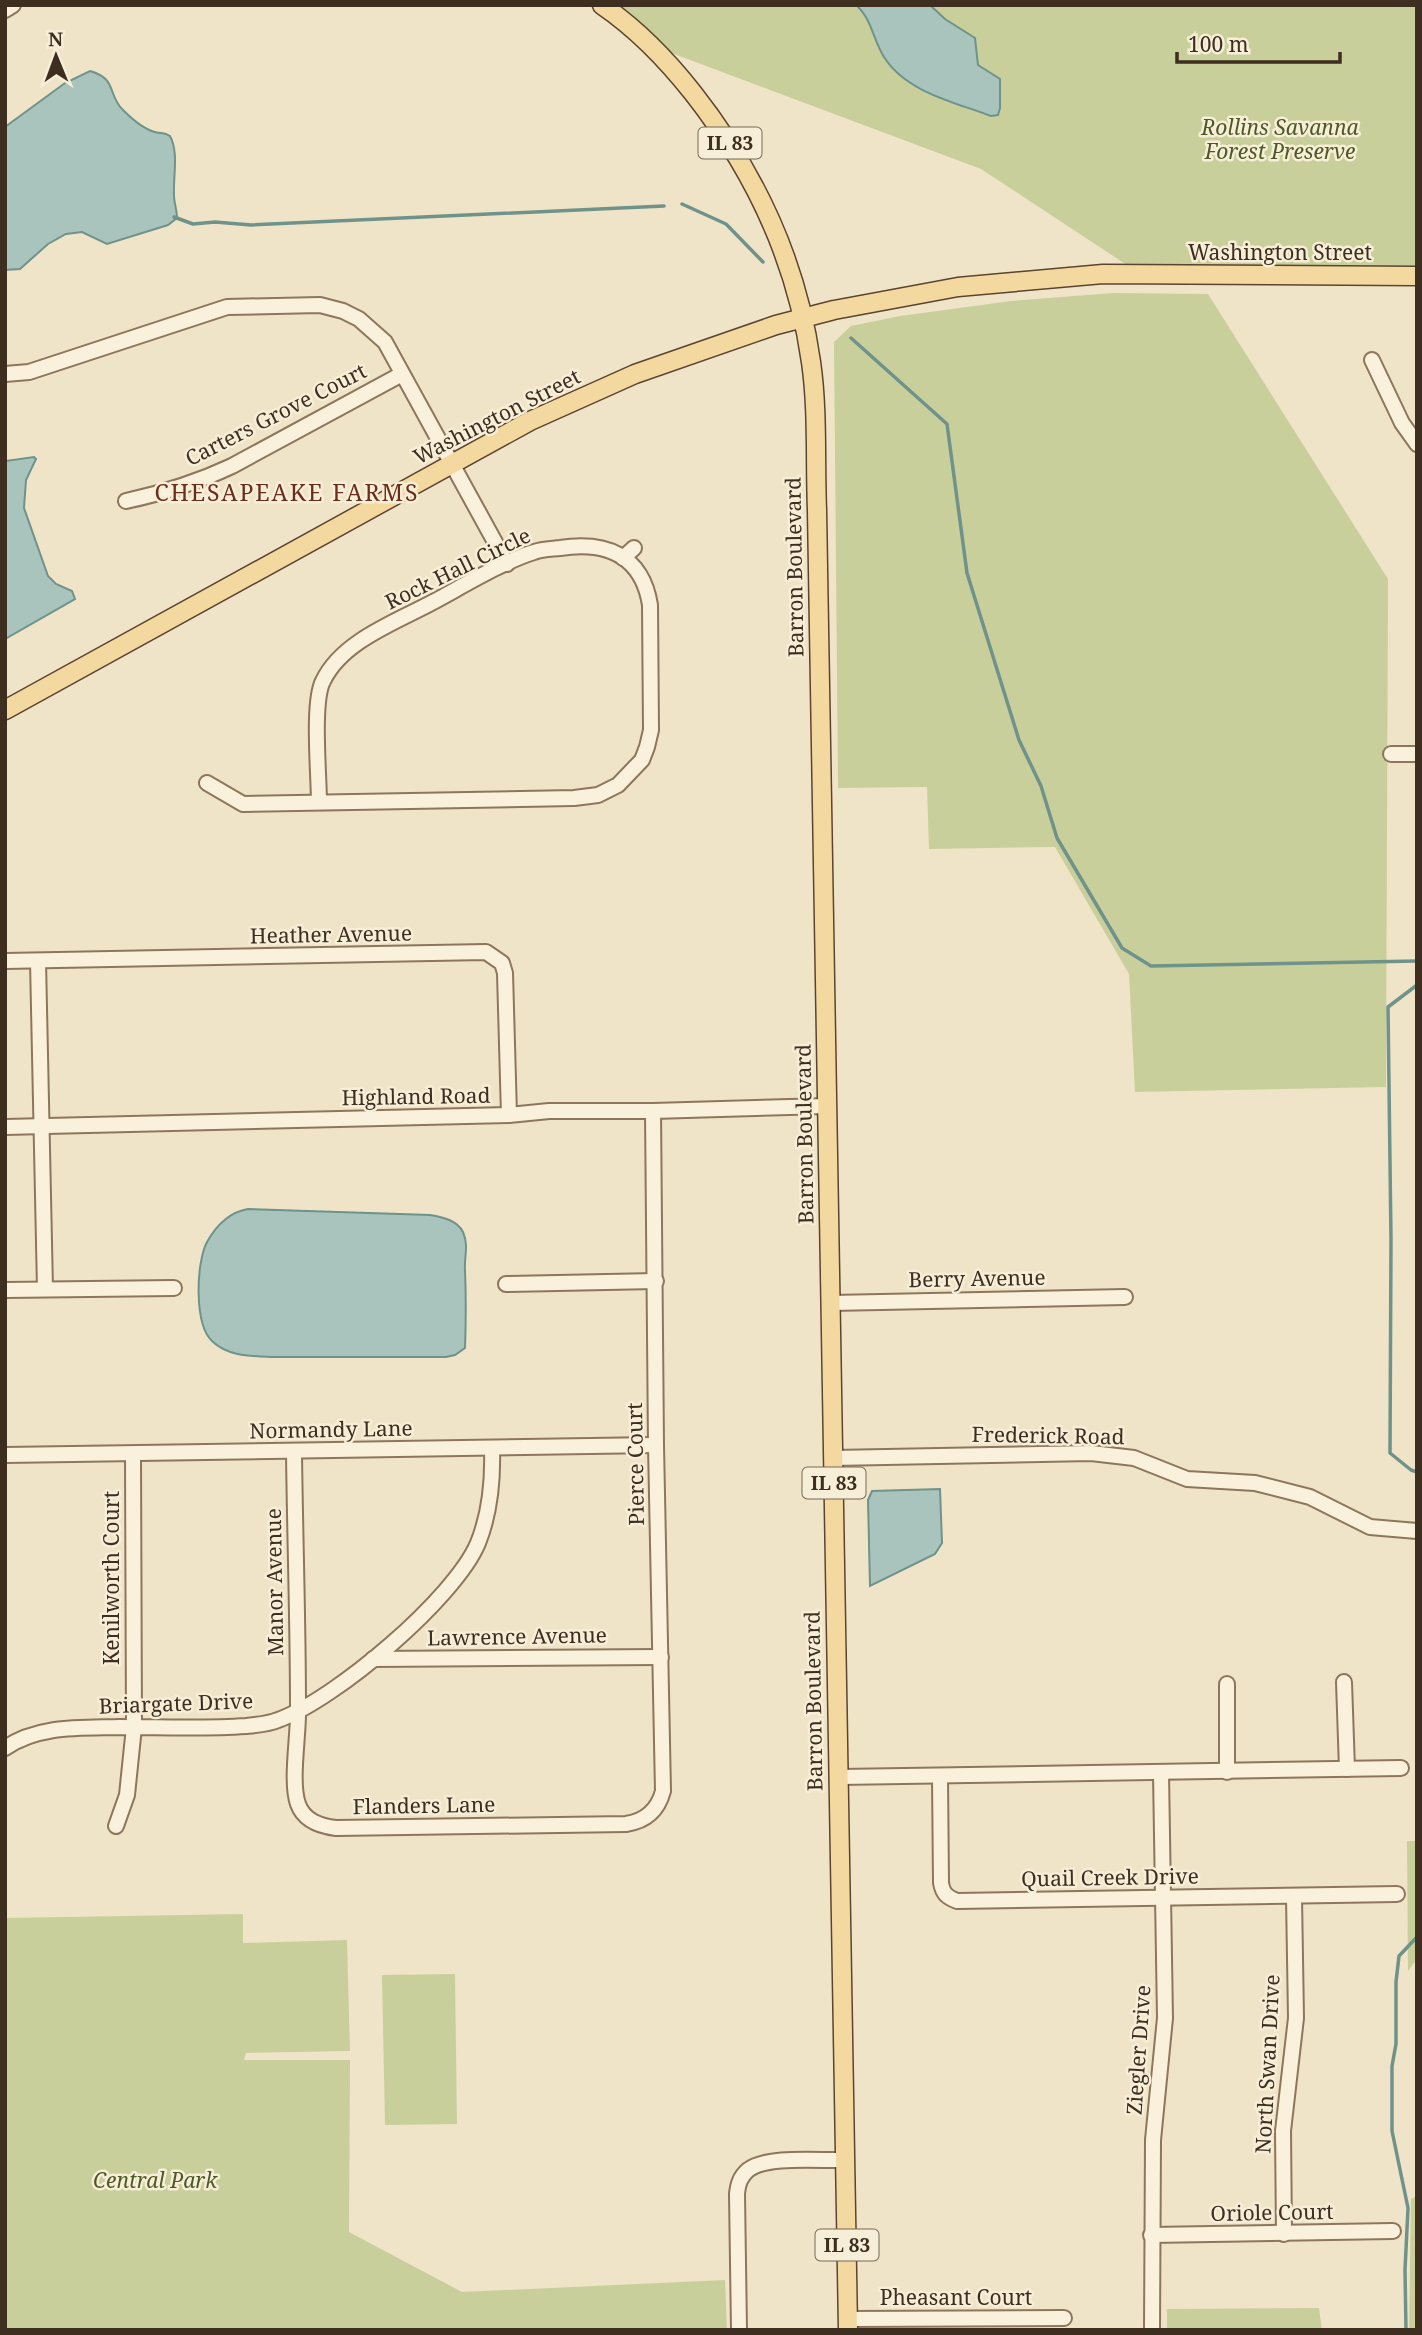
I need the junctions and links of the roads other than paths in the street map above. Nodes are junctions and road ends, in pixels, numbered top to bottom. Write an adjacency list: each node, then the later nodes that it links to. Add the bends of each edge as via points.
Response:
1 (13, 5): 3 (street)
2 (602, 5): 5 (main road, Barron Boulevard / IL 83, via 665,59 729,140 776,232)
3 (5, 10)
4 (1417, 276): 5 (main road, Washington Street, via 1103,274 958,287)
5 (803, 317): 10 (main road, Washington Street, via 635,374 530,421); 20 (main road, Barron Boulevard / IL 83, via 813,385 817,510)
6 (1372, 359): 9 (street)
7 (5, 374): 8 (street, via 29,372 227,307 320,305 344,311 374,330)
8 (402, 374): 10 (street); 11 (street, Carters Grove Court, via 206,478)
9 (1417, 444)
10 (452, 465): 12 (street); 13 (main road, Washington Street)
11 (126, 501)
12 (507, 564): 17 (street, Rock Hall Circle, via 357,643 330,667 318,701); 17 (street, Rock Hall Circle, via 534,551 579,545 628,553 650,605 651,730 633,778 598,795 574,798)
13 (5, 710)
14 (1391, 754): 15 (street)
15 (1417, 754)
16 (207, 783): 17 (street, via 243,804)
17 (319, 803)
18 (5, 961): 19 (street, Heather Avenue)
19 (38, 961): 22 (street, Heather Avenue, via 486,952 502,963 505,973); 24 (street)
20 (827, 1106): 21 (street, Highland Road); 31 (main road, Barron Boulevard / IL 83)
21 (653, 1111): 22 (street, Highland Road); 25 (street, Pierce Court)
22 (509, 1115): 24 (street, Highland Road)
23 (5, 1127): 24 (street, Highland Road)
24 (40, 1127): 28 (street)
25 (656, 1281): 26 (street); 32 (street, Pierce Court)
26 (506, 1284)
27 (174, 1288): 28 (street)
28 (45, 1289): 29 (street)
29 (5, 1290)
30 (1125, 1297): 31 (street, Berry Avenue)
31 (831, 1303): 37 (main road, Barron Boulevard / IL 83)
32 (656, 1445): 33 (street, Normandy Lane); 39 (street, Pierce Court)
33 (492, 1449): 34 (street, Normandy Lane); 40 (street, Briargate Drive, via 488,1508 468,1561 446,1591)
34 (294, 1452): 35 (street, Normandy Lane); 43 (street, Manor Avenue)
35 (133, 1454): 36 (street, Normandy Lane); 44 (street, Kenilworth Court)
36 (5, 1455)
37 (833, 1458): 38 (street, Frederick Road, via 1091,1453 1127,1457 1188,1479 1255,1483 1310,1497 1370,1527); 50 (main road, Barron Boulevard / IL 83)
38 (1417, 1531)
39 (660, 1657): 40 (street, Lawrence Avenue); 52 (street, Pierce Court, via 663,1791)
40 (373, 1660): 43 (street, Briargate Drive)
41 (1344, 1682): 47 (street)
42 (1227, 1684): 48 (street)
43 (299, 1711): 44 (street, Briargate Drive, via 247,1726); 52 (street, Flanders Lane, via 295,1793 304,1814 321,1826 626,1824)
44 (134, 1727): 45 (street, Briargate Drive, via 40,1732); 53 (street, Kenilworth Court, via 127,1795)
45 (5, 1748)
46 (1401, 1768): 47 (street)
47 (1346, 1769): 48 (street)
48 (1227, 1772): 49 (street)
49 (1161, 1773): 51 (street); 56 (street, Ziegler Drive)
50 (839, 1777): 51 (street); 57 (main road, Barron Boulevard / IL 83)
51 (940, 1777): 56 (street, Quail Creek Drive, via 941,1883 948,1897 957,1901)
52 (652, 1813)
53 (116, 1825)
54 (1397, 1894): 55 (street, Quail Creek Drive)
55 (1294, 1897): 56 (street, Quail Creek Drive); 59 (street, North Swan Drive, via 1296,2018 1283,2131)
56 (1165, 1898): 60 (street, Ziegler Drive, via 1165,2018 1153,2140)
57 (845, 2160): 62 (main road, Barron Boulevard / IL 83); 63 (street, via 770,2162 741,2177 737,2194)
58 (1393, 2231): 59 (street, Oriole Court)
59 (1284, 2234): 60 (street, Oriole Court)
60 (1151, 2235): 64 (street, Ziegler Drive)
61 (1064, 2318): 62 (street, Pheasant Court)
62 (848, 2325)
63 (739, 2330)
64 (1152, 2330)

